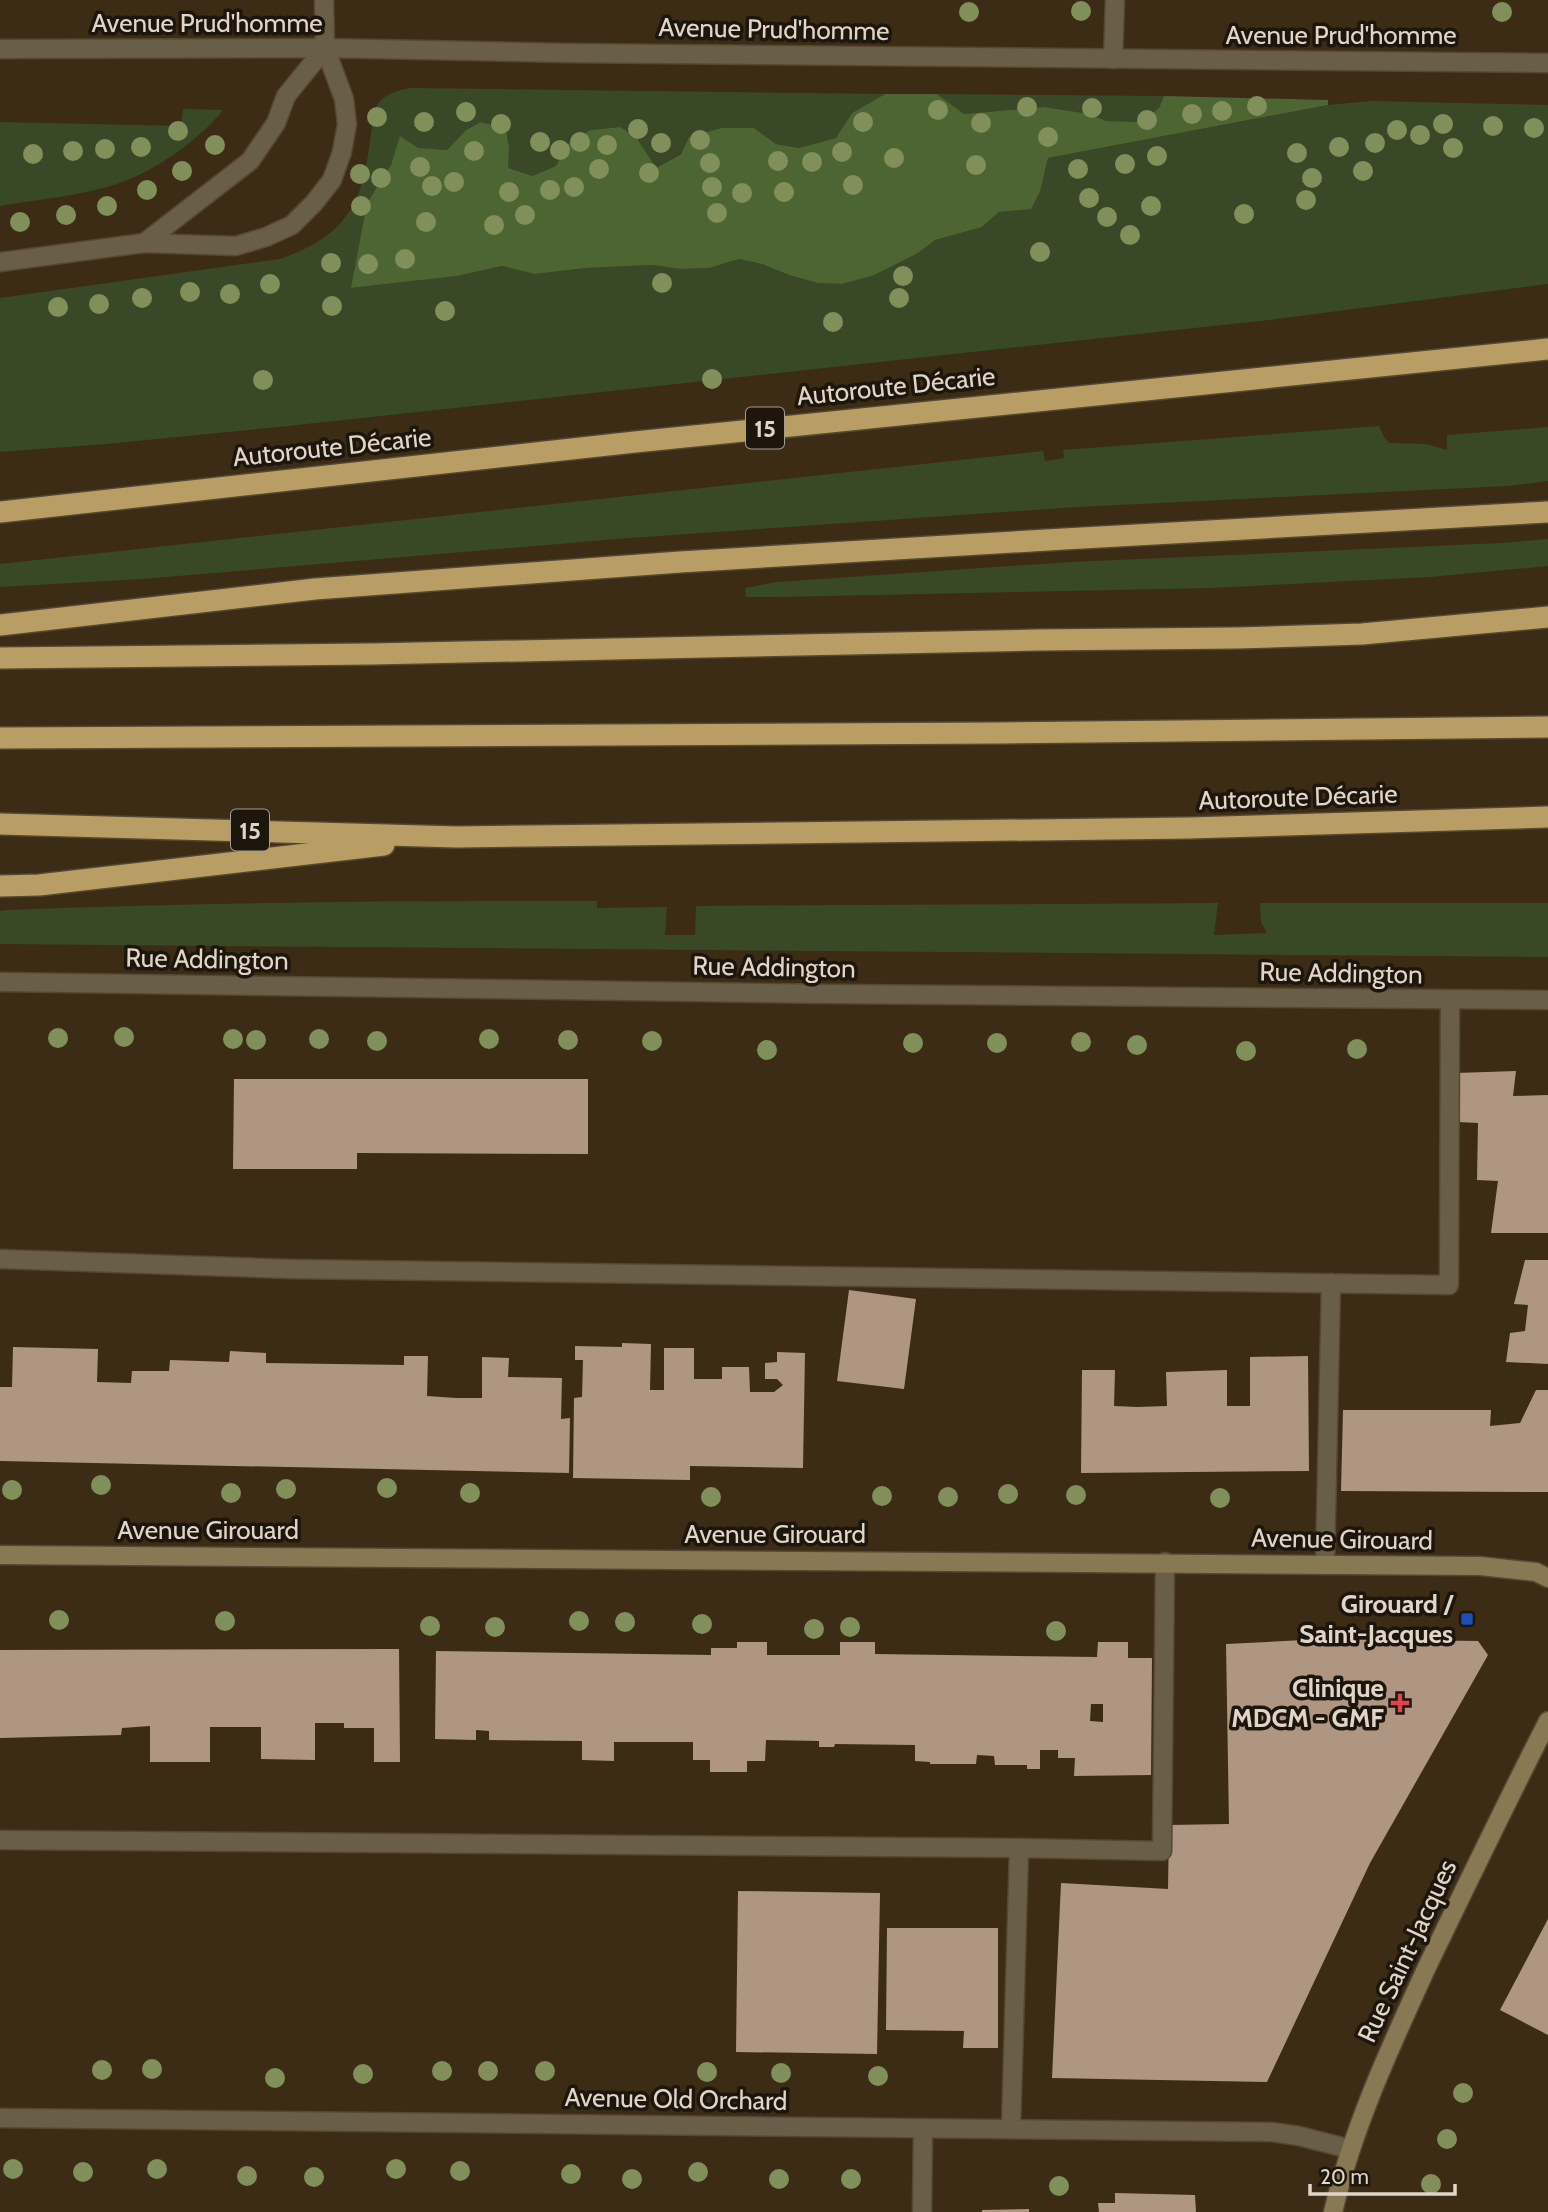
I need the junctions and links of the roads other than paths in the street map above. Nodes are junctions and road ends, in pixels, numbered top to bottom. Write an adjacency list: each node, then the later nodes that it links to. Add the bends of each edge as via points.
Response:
1 (324, 0): 3 (street)
2 (1115, 0): 5 (street)
3 (324, 48): 4 (street, Avenue Prud'homme); 5 (street, Avenue Prud'homme); 7 (street, via 286,96 276,123 250,161); 7 (street, via 347,107 347,124 332,180 314,203 292,225 236,246)
4 (0, 49)
5 (1113, 59): 6 (street, Avenue Prud'homme)
6 (1548, 63)
7 (144, 243): 8 (street)
8 (0, 262)
9 (1542, 348): 10 (highway, Autoroute Décarie / 15)
10 (0, 512)
11 (1548, 512): 13 (highway, via 612,567 315,589)
12 (1548, 617): 14 (highway, via 1362,634 1251,638)
13 (0, 625)
14 (0, 659)
15 (1548, 727): 16 (highway)
16 (0, 738)
17 (1548, 817): 19 (highway, Autoroute Décarie / 15, via 1190,828)
18 (0, 824): 19 (highway, Autoroute Décarie / 15)
19 (457, 837): 20 (highway)
20 (0, 886)
21 (0, 982): 22 (street, Rue Addington)
22 (1450, 1000): 23 (street, Rue Addington); 25 (street, via 1449,1285)
23 (1548, 1000)
24 (0, 1259): 25 (street, via 289,1269)
25 (1331, 1283): 28 (street)
26 (0, 1555): 27 (main road, Avenue Girouard)
27 (1165, 1562): 28 (main road, Avenue Girouard); 32 (street, via 1162,1851)
28 (1325, 1565): 29 (main road, Avenue Girouard, via 1507,1567)
29 (1548, 1578)
30 (1548, 1721): 36 (main road, Rue Saint-Jacques, via 1402,2020)
31 (0, 1840): 32 (street)
32 (1019, 1847): 35 (street)
33 (0, 2118): 34 (street, Avenue Old Orchard)
34 (923, 2128): 35 (street, Avenue Old Orchard); 37 (street)
35 (1011, 2129): 36 (street, Avenue Old Orchard, via 1272,2132)
36 (1350, 2149): 38 (main road, Rue Saint-Jacques)
37 (922, 2212)
38 (1333, 2212)

